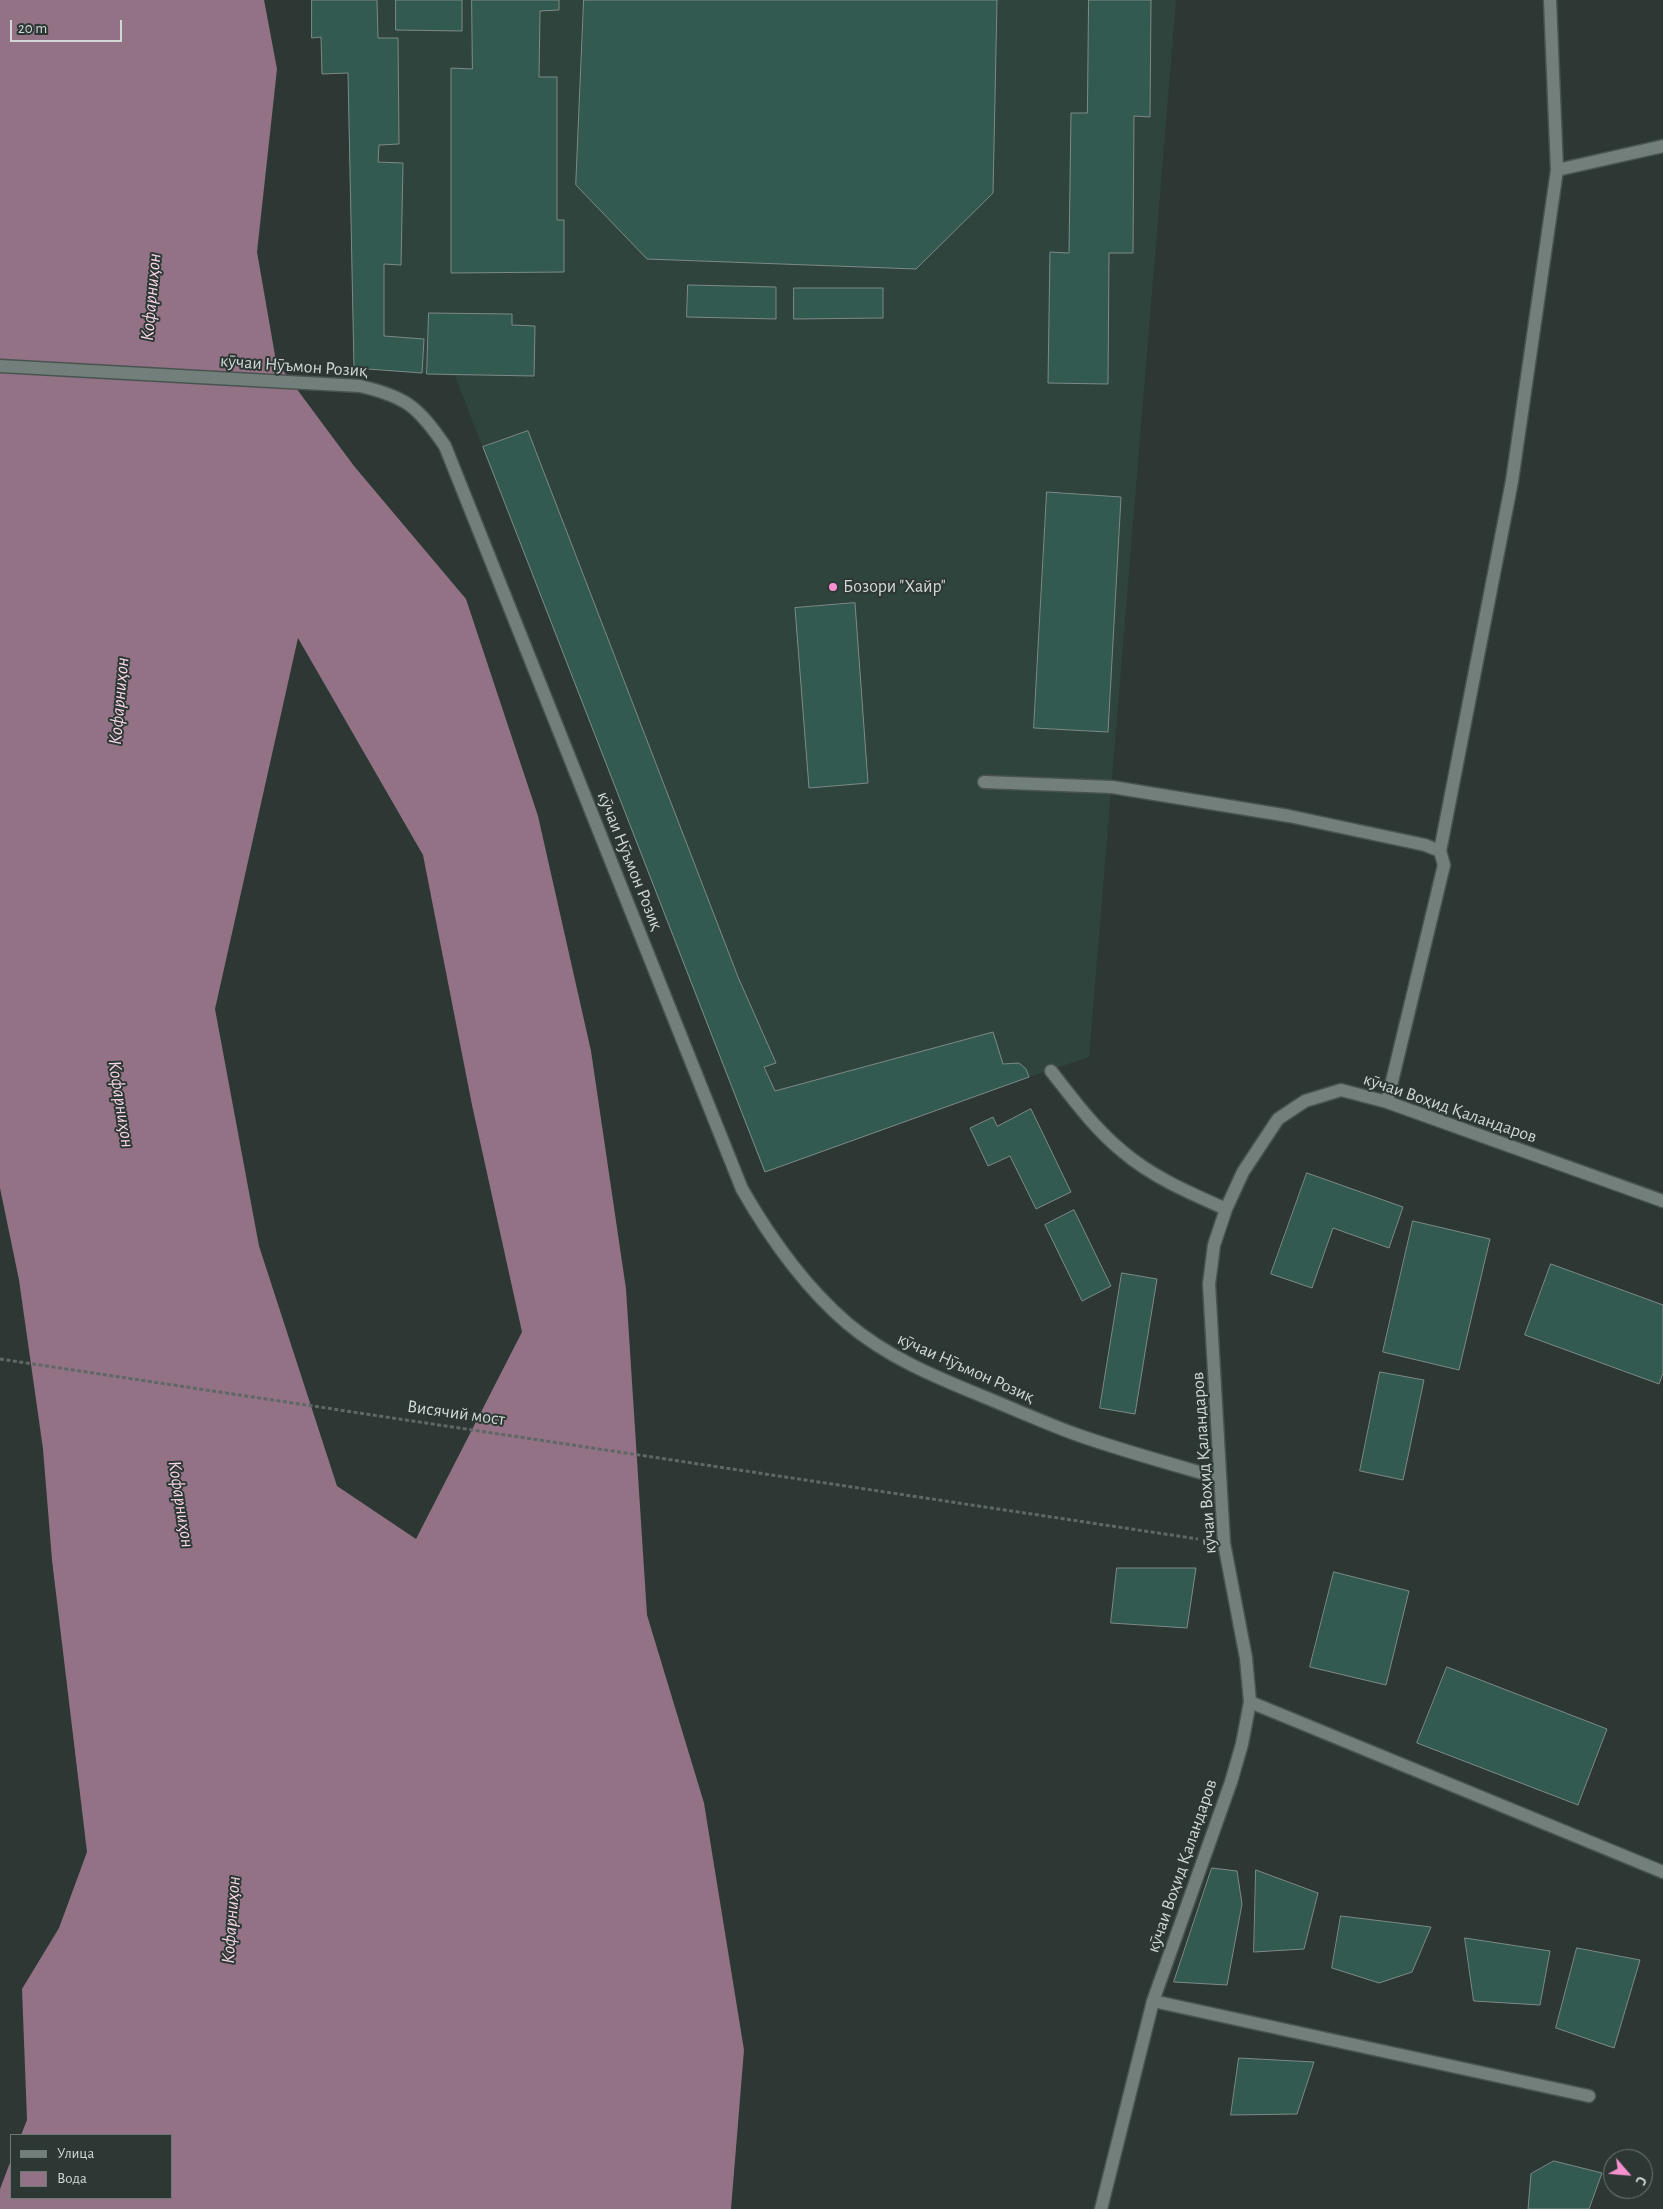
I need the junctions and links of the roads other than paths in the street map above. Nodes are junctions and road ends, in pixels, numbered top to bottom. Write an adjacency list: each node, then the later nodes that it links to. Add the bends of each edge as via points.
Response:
1 (1550, 0): 3 (street)
2 (1663, 146): 3 (street)
3 (1557, 170): 6 (street, via 1512,481)
4 (0, 366): 11 (street, кӯчаи Нӯъмон Розиқ, via 360,386 389,393 409,404 445,446 742,1189 787,1258 814,1291 847,1323 883,1350 922,1371 1073,1433 1146,1458)
5 (984, 782): 6 (street, via 1112,787 1289,816)
6 (1440, 851): 8 (street, via 1444,865)
7 (1051, 1071): 10 (street, via 1094,1125 1122,1152 1169,1183)
8 (1387, 1102): 9 (street, кӯчаи Воҳид Қаландаров); 10 (street, кӯчаи Воҳид Қаландаров, via 1341,1090 1305,1101 1272,1127 1243,1172)
9 (1663, 1200)
10 (1226, 1208): 11 (street, кӯчаи Воҳид Қаландаров, via 1214,1245 1209,1284)
11 (1220, 1478): 12 (street, кӯчаи Воҳид Қаландаров, via 1224,1543 1246,1658)
12 (1250, 1702): 13 (street); 14 (street, кӯчаи Воҳид Қаландаров, via 1231,1782)
13 (1663, 1872)
14 (1154, 2001): 15 (street); 16 (street, кӯчаи Воҳид Қаландаров)
15 (1589, 2096)
16 (1100, 2209)

